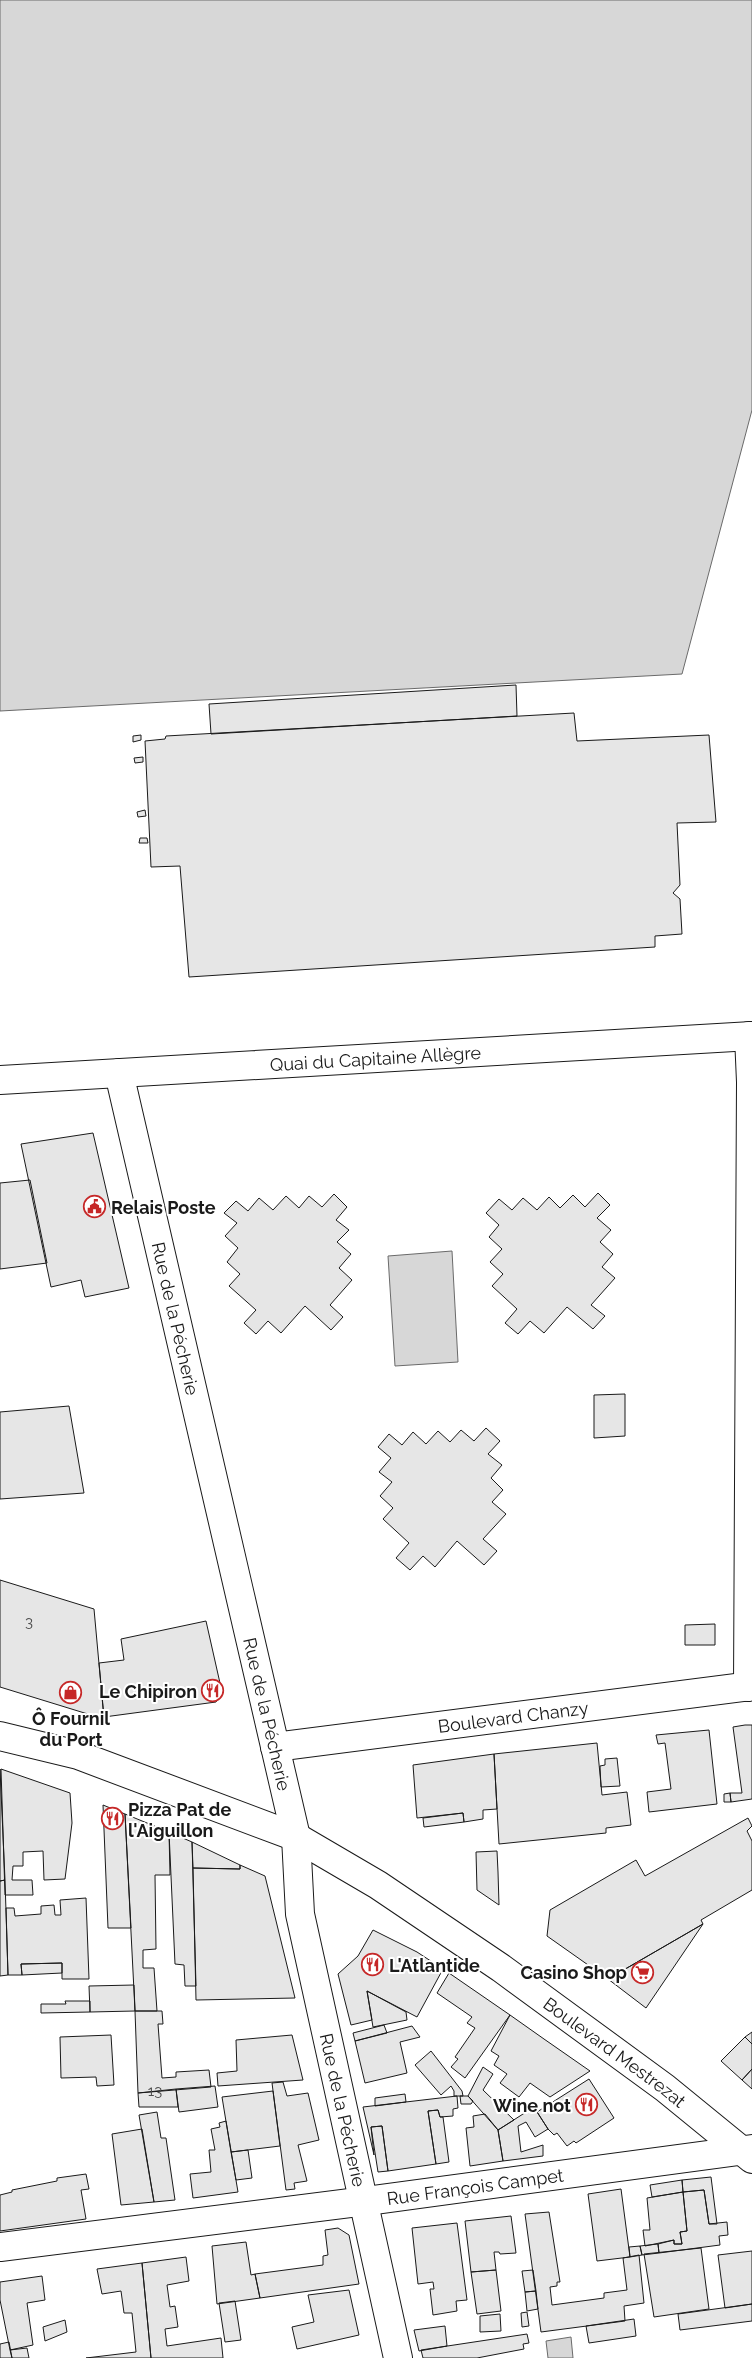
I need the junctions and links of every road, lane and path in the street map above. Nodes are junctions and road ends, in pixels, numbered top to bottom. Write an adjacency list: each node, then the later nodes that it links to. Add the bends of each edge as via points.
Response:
1 (750, 1036): 2 (street, Quai du Capitaine Allègre); 4 (street)
2 (119, 1073): 3 (street, Quai du Capitaine Allègre); 6 (street, Rue de la Pécherie)
3 (0, 1080)
4 (750, 1686): 6 (street, Boulevard Chanzy)
5 (0, 1736): 7 (street, Boulevard Mestrezat, via 78,1755)
6 (275, 1747): 7 (street, Rue de la Pécherie)
7 (296, 1837): 8 (street, Boulevard Mestrezat, via 378,1885 501,1968); 9 (street, Rue de la Pécherie, via 300,1914)
8 (749, 2153): 9 (street, Rue François Campet)
9 (363, 2201): 10 (street, Rue François Campet); 11 (street, Rue de la Pécherie)
10 (0, 2246)
11 (398, 2358)

